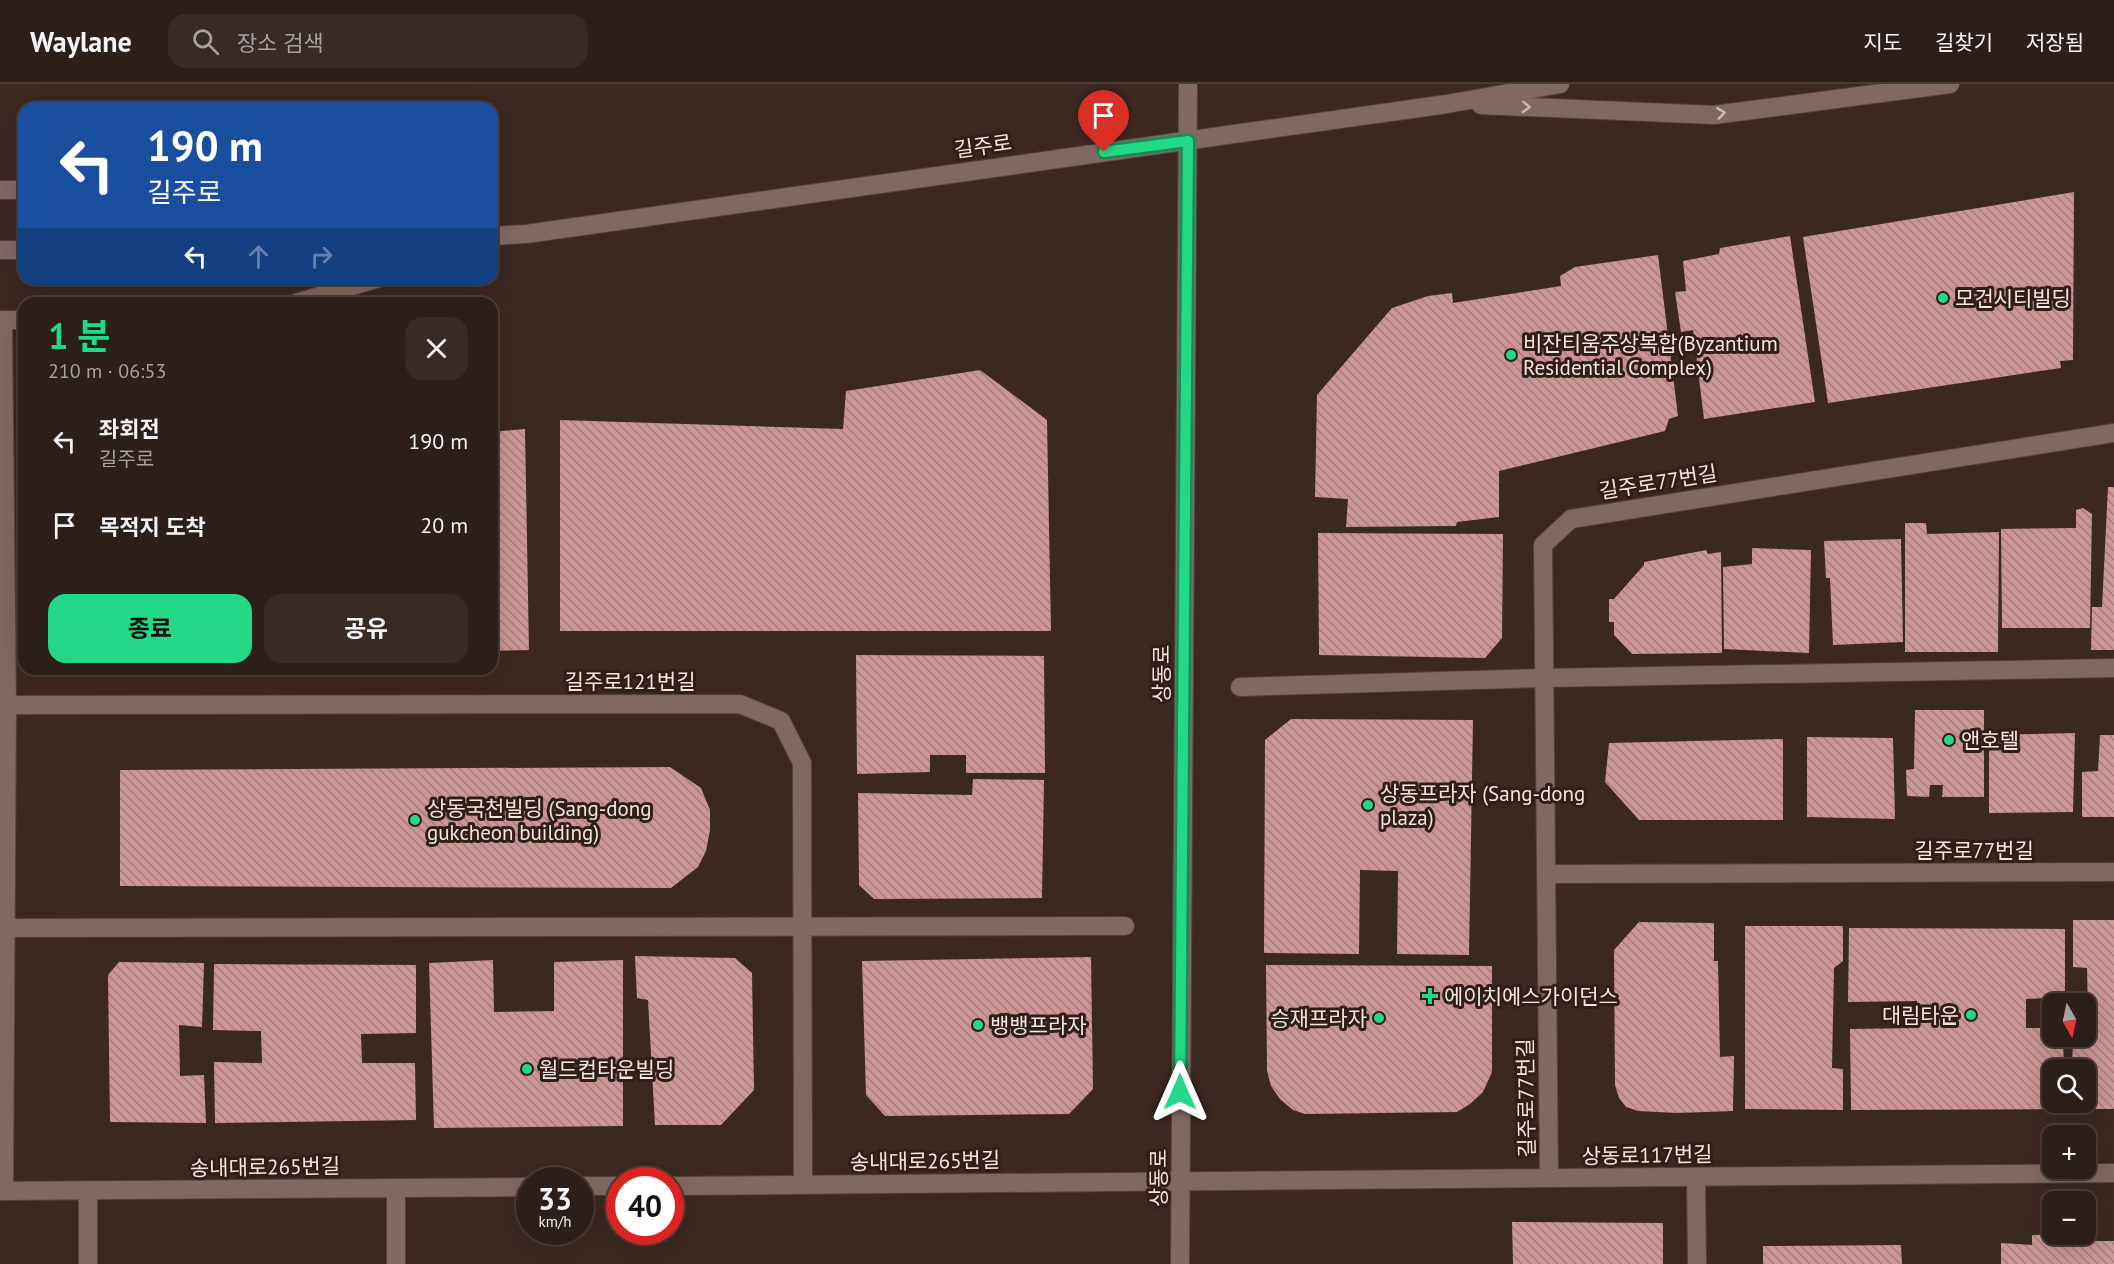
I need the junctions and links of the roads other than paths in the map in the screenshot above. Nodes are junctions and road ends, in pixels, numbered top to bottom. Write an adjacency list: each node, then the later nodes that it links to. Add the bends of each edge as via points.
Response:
1 (1188, 84): 6 (street, 상동로)
2 (1484, 84): 5 (street, 길주로)
3 (1560, 84): 5 (street, 길주로)
4 (1950, 84): 5 (street, 길주로, one-way to 4, via 1714,115)
5 (1447, 104): 6 (street, 길주로)
6 (1188, 141): 10 (street, 길주로); 32 (street, 상동로)
7 (0, 190): 8 (street)
8 (18, 190)
9 (498, 230): 10 (street, 길주로)
10 (526, 234): 11 (street, 길주로); 12 (street, 길주로)
11 (498, 236)
12 (498, 242)
13 (0, 250): 14 (street)
14 (18, 250)
15 (356, 285): 16 (street)
16 (316, 297)
17 (2, 320): 18 (street); 23 (street)
18 (18, 320)
19 (2114, 433): 21 (street, 길주로77번길, via 1571,519 1544,545)
20 (2114, 668): 21 (street)
21 (1544, 678): 22 (street); 25 (street, 길주로77번길)
22 (1240, 687)
23 (4, 705): 26 (street, 길주로121번길, via 740,704 781,721 802,763); 28 (street)
24 (2114, 872): 25 (street, 길주로77번길)
25 (1546, 874): 31 (street, 길주로77번길)
26 (802, 926): 27 (street); 28 (street); 33 (street, 길주로121번길)
27 (1125, 926)
28 (3, 928): 37 (street)
29 (2114, 1173): 30 (street, 상동로117번길)
30 (1696, 1177): 31 (street, 상동로117번길); 42 (street)
31 (1549, 1178): 32 (street, 상동로117번길)
32 (1180, 1181): 33 (street, 송내대로265번길); 41 (street, 상동로)
33 (803, 1185): 34 (street, 송내대로265번길)
34 (684, 1186)
35 (516, 1187): 36 (street, 송내대로265번길)
36 (396, 1188): 38 (street, 송내대로265번길); 40 (street)
37 (2, 1191): 38 (street, 송내대로265번길)
38 (88, 1191): 39 (street)
39 (88, 1264)
40 (396, 1264)
41 (1180, 1264)
42 (1697, 1264)

